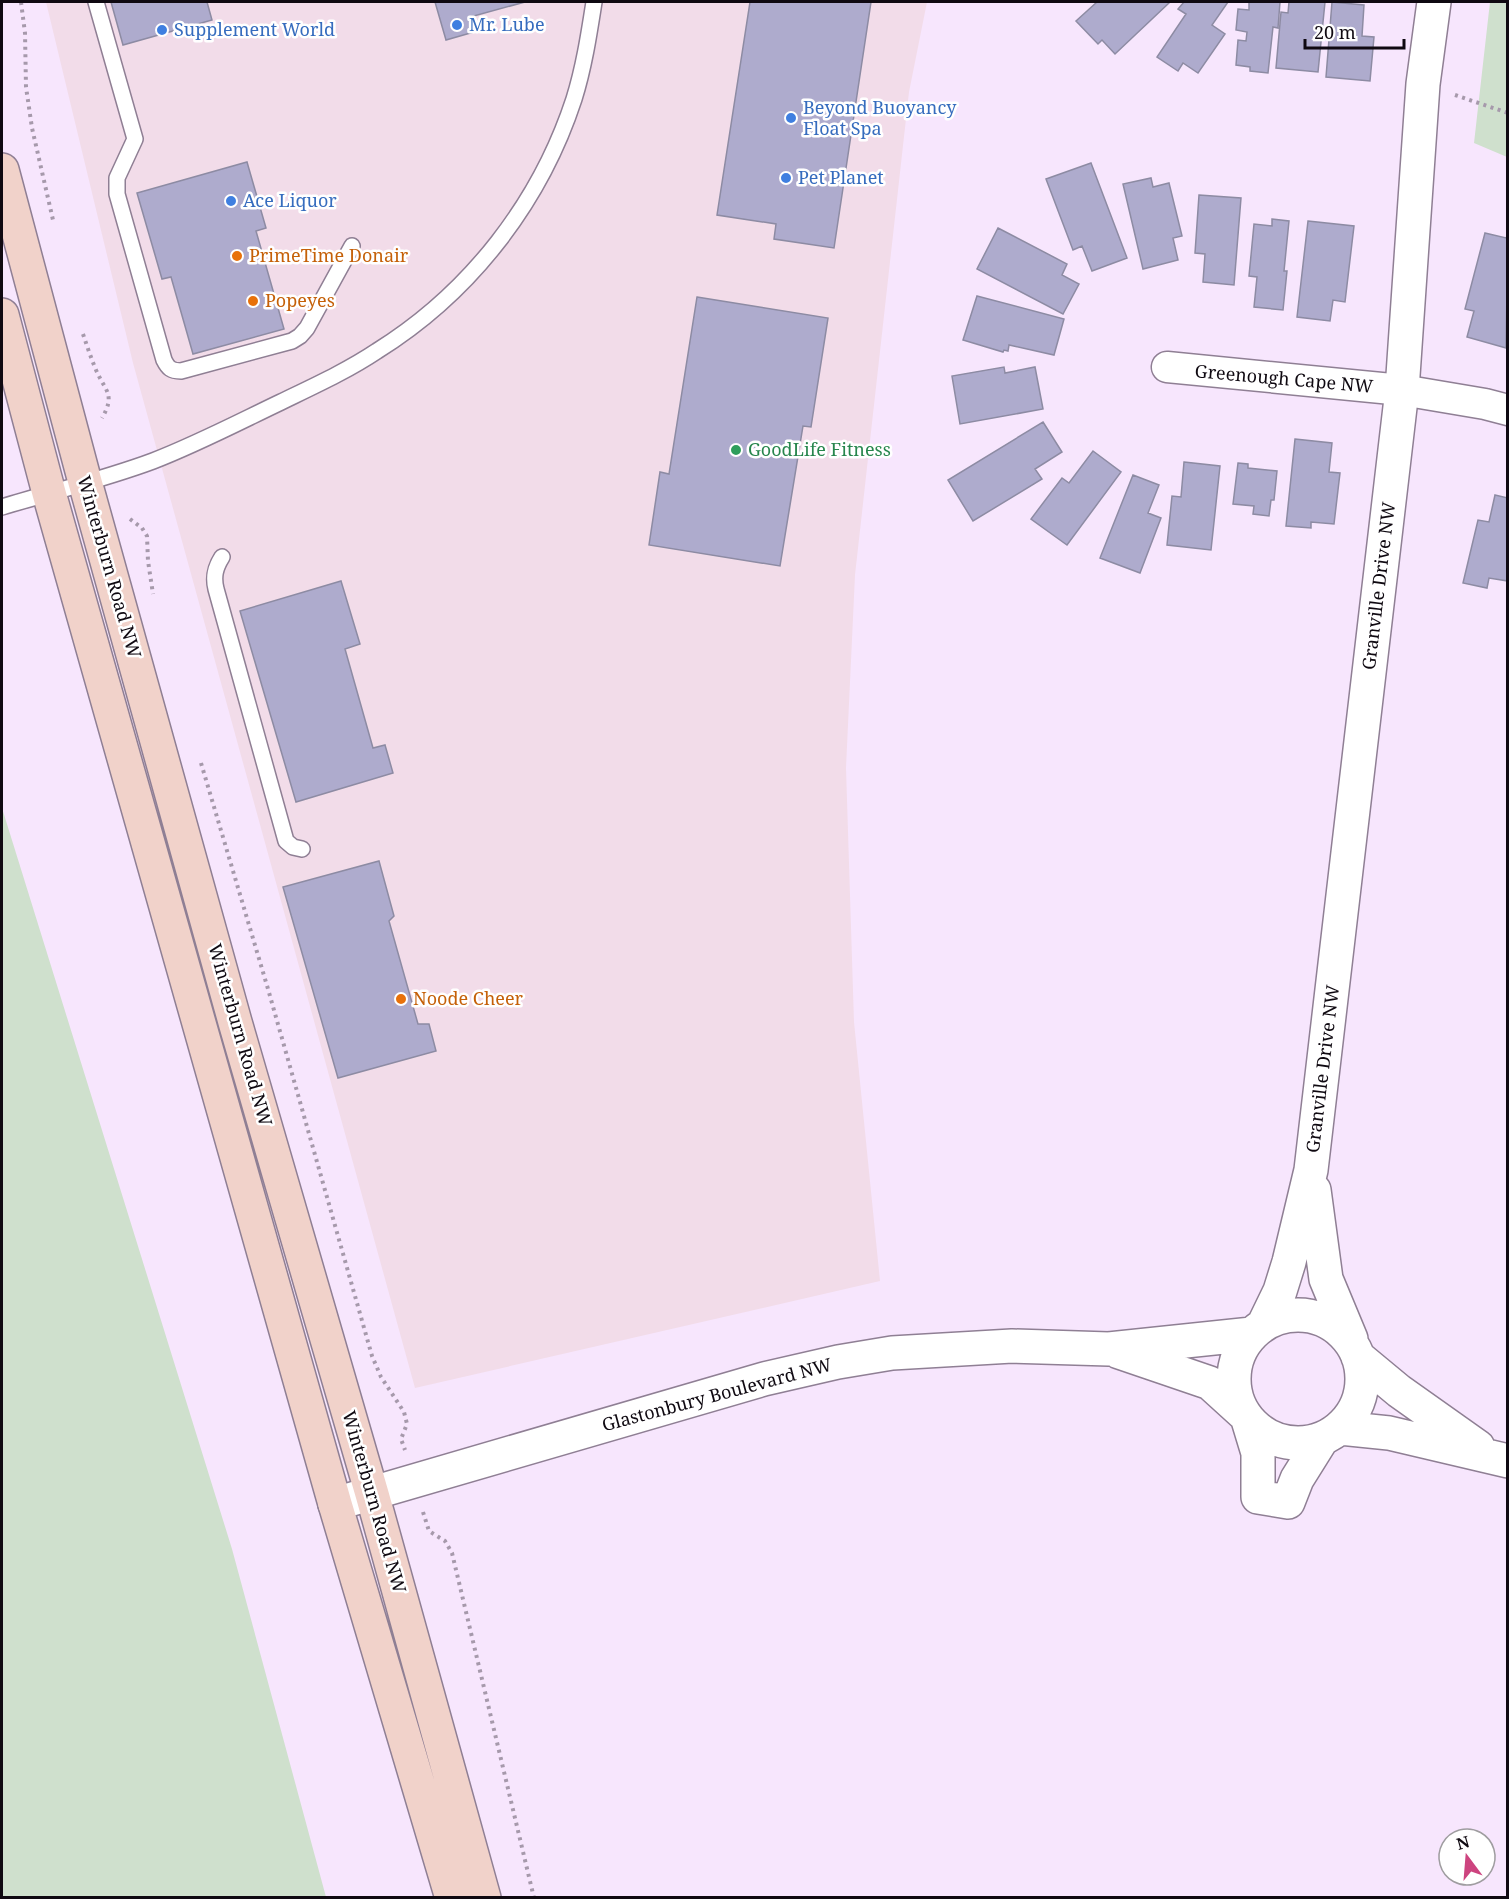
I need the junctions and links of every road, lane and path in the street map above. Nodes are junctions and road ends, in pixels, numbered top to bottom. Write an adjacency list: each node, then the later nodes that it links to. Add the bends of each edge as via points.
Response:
1 (21, 2): 8 (path, via 32,128)
2 (96, 2): 9 (lane, via 135,139 117,178 117,194 168,368 181,371 300,336)
3 (594, 2): 16 (lane, via 574,99 548,162 513,224 453,293 414,326 338,374 193,445)
4 (1434, 2): 5 (street, Granville Drive NW)
5 (1423, 84): 6 (path); 13 (street, Granville Drive NW)
6 (1508, 113)
7 (2, 170): 16 (main road, Winterburn Road NW)
8 (54, 225)
9 (352, 246)
10 (2, 315): 17 (main road, Winterburn Road NW)
11 (81, 329): 15 (path, via 109,396 108,408)
12 (1167, 367): 13 (street, Greenough Cape NW)
13 (1402, 390): 14 (street, Greenough Cape NW); 24 (street, Granville Drive NW)
14 (1508, 410)
15 (100, 421)
16 (85, 482): 17 (lane); 32 (main road, Winterburn Road NW)
17 (49, 493): 18 (lane); 33 (main road, Winterburn Road NW)
18 (2, 507)
19 (126, 511): 21 (path, via 147,536)
20 (222, 557): 23 (lane, via 214,579 219,601 286,841)
21 (154, 597)
22 (198, 755): 30 (path, via 372,1356 404,1412 407,1424)
23 (302, 849)
24 (1311, 1170): 25 (street, Granville Drive NW, via 1280,1291); 27 (street, Granville Drive NW, via 1326,1279)
25 (1258, 1329): 26 (street, Glastonbury Boulevard NW); 27 (street, Glastonbury Boulevard NW, via 1273,1318 1311,1315 1343,1333); 28 (street, via 1243,1343 1235,1362 1233,1382 1237,1402)
26 (1108, 1349): 28 (street, Glastonbury Boulevard NW, via 1210,1383); 32 (street, Glastonbury Boulevard NW, via 978,1348 892,1353 837,1362 764,1379)
27 (1356, 1352): 29 (street, via 1362,1369 1361,1391 1354,1411); 31 (street, Glastonbury Boulevard NW, via 1399,1391)
28 (1246, 1417): 29 (street, Glastonbury Boulevard NW, via 1263,1433 1281,1441 1302,1443); 29 (street, via 1258,1453 1258,1497 1288,1502 1297,1479)
29 (1331, 1433): 31 (street, Glastonbury Boulevard NW, via 1389,1433)
30 (401, 1439)
31 (1500, 1459)
32 (372, 1494): 33 (street, Glastonbury Boulevard NW); 36 (main road, Winterburn Road NW)
33 (335, 1504): 35 (main road, Winterburn Road NW)
34 (429, 1532): 37 (path, via 445,1541 452,1553)
35 (452, 1898)
36 (484, 1898)
37 (534, 1898)

